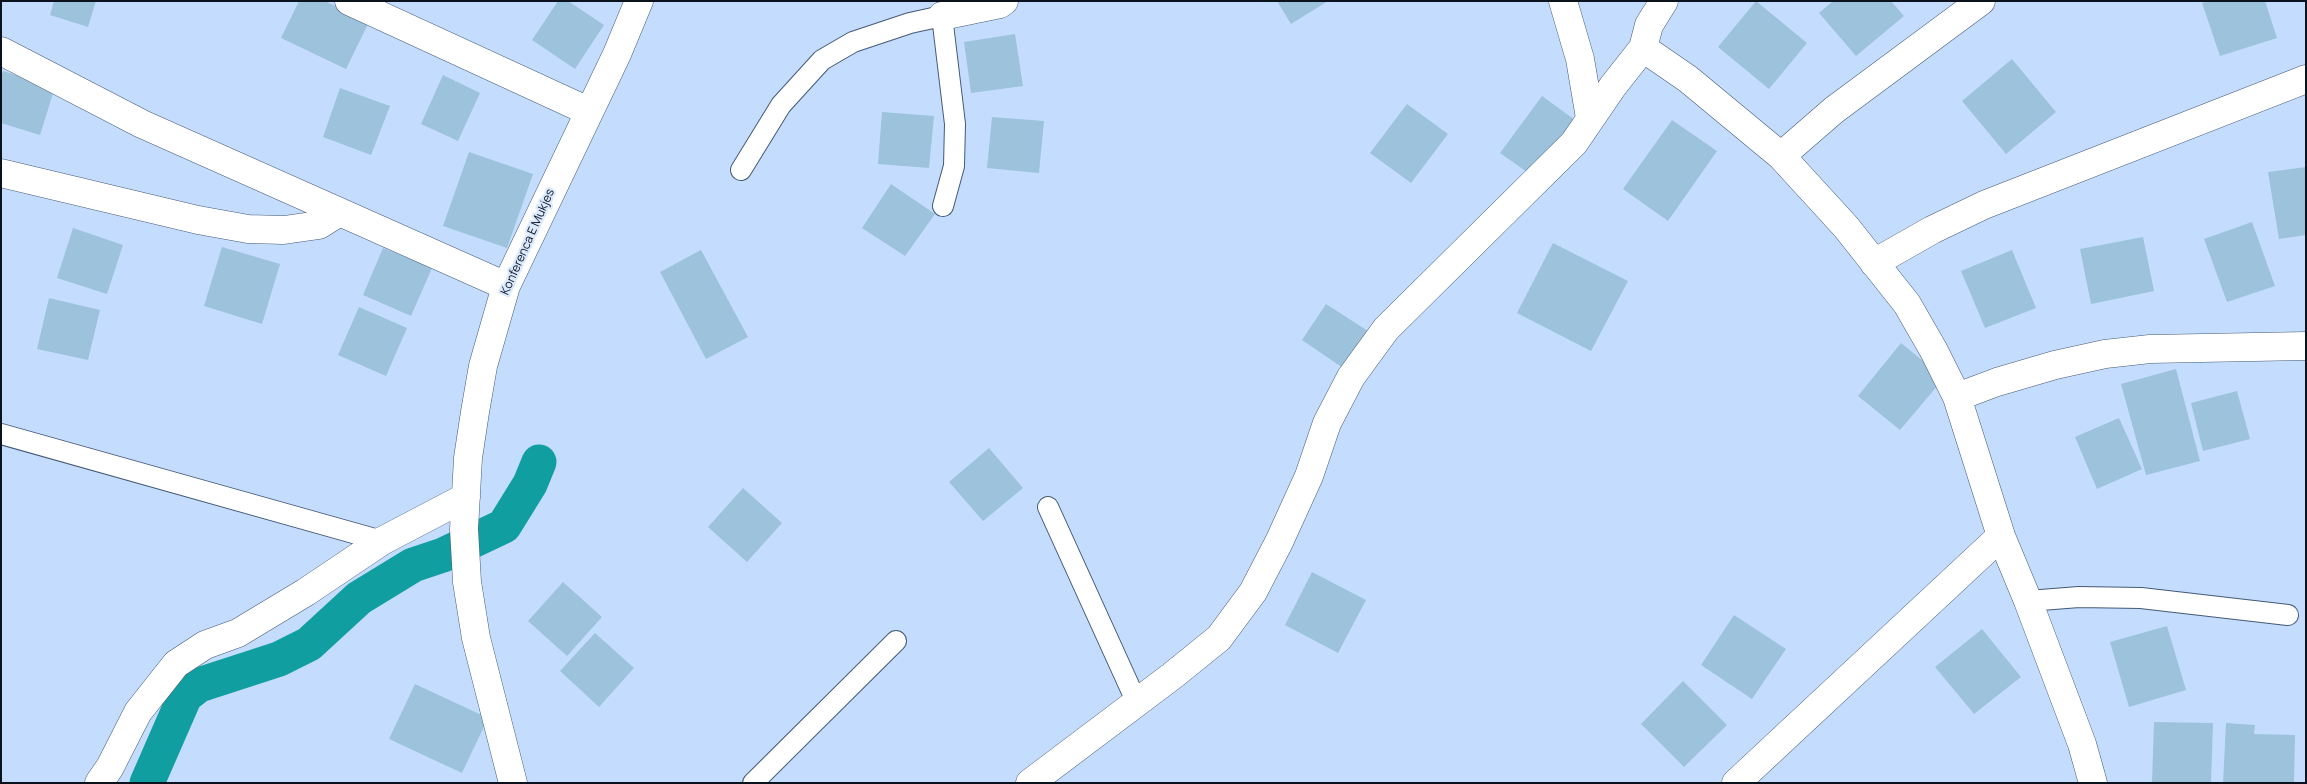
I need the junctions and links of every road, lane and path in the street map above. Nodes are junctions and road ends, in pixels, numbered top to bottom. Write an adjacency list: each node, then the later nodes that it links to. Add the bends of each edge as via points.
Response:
1 (349, 1): 11 (street)
2 (639, 1): 11 (street, Konferenca E Mukjes)
3 (1004, 1): 7 (street)
4 (1563, 1): 12 (street, via 1580,59)
5 (1664, 1): 8 (street, via 1648,26)
6 (1981, 1): 13 (street, via 1841,105)
7 (942, 16): 14 (lane, via 853,42 822,60 781,105); 16 (lane, via 956,124 954,166)
8 (1643, 48): 12 (street); 13 (street, via 1688,79)
9 (1, 51): 17 (street, via 142,124)
10 (2306, 79): 18 (street, via 1984,204)
11 (588, 111): 19 (street, Konferenca E Mukjes)
12 (1590, 118): 30 (street, via 1574,143 1386,328 1351,376 1327,423 1309,476 1253,592 1219,638)
13 (1781, 156): 18 (street, via 1846,227)
14 (741, 170)
15 (1, 173): 17 (street, via 248,229 284,230 318,225)
16 (943, 206)
17 (338, 213): 19 (street)
18 (1874, 264): 21 (street, via 1907,304)
19 (506, 286): 23 (street, Konferenca E Mukjes, via 483,366 468,458)
20 (2306, 346): 21 (street, via 2150,349 2106,354 2055,365)
21 (1956, 397): 25 (street)
22 (1, 434): 26 (lane)
23 (466, 497): 26 (street); 32 (street, Konferenca E Mukjes, via 467,582 476,638)
24 (1048, 507): 30 (lane)
25 (2001, 536): 27 (street); 35 (street)
26 (382, 541): 31 (street, via 238,633 205,645 176,664 138,712)
27 (2028, 601): 28 (lane, via 2079,597 2141,598); 36 (street, via 2082,744)
28 (2288, 615)
29 (896, 641): 33 (lane)
30 (1137, 703): 34 (street)
31 (99, 783)
32 (513, 783)
33 (752, 783)
34 (1030, 783)
35 (1736, 783)
36 (2093, 783)

